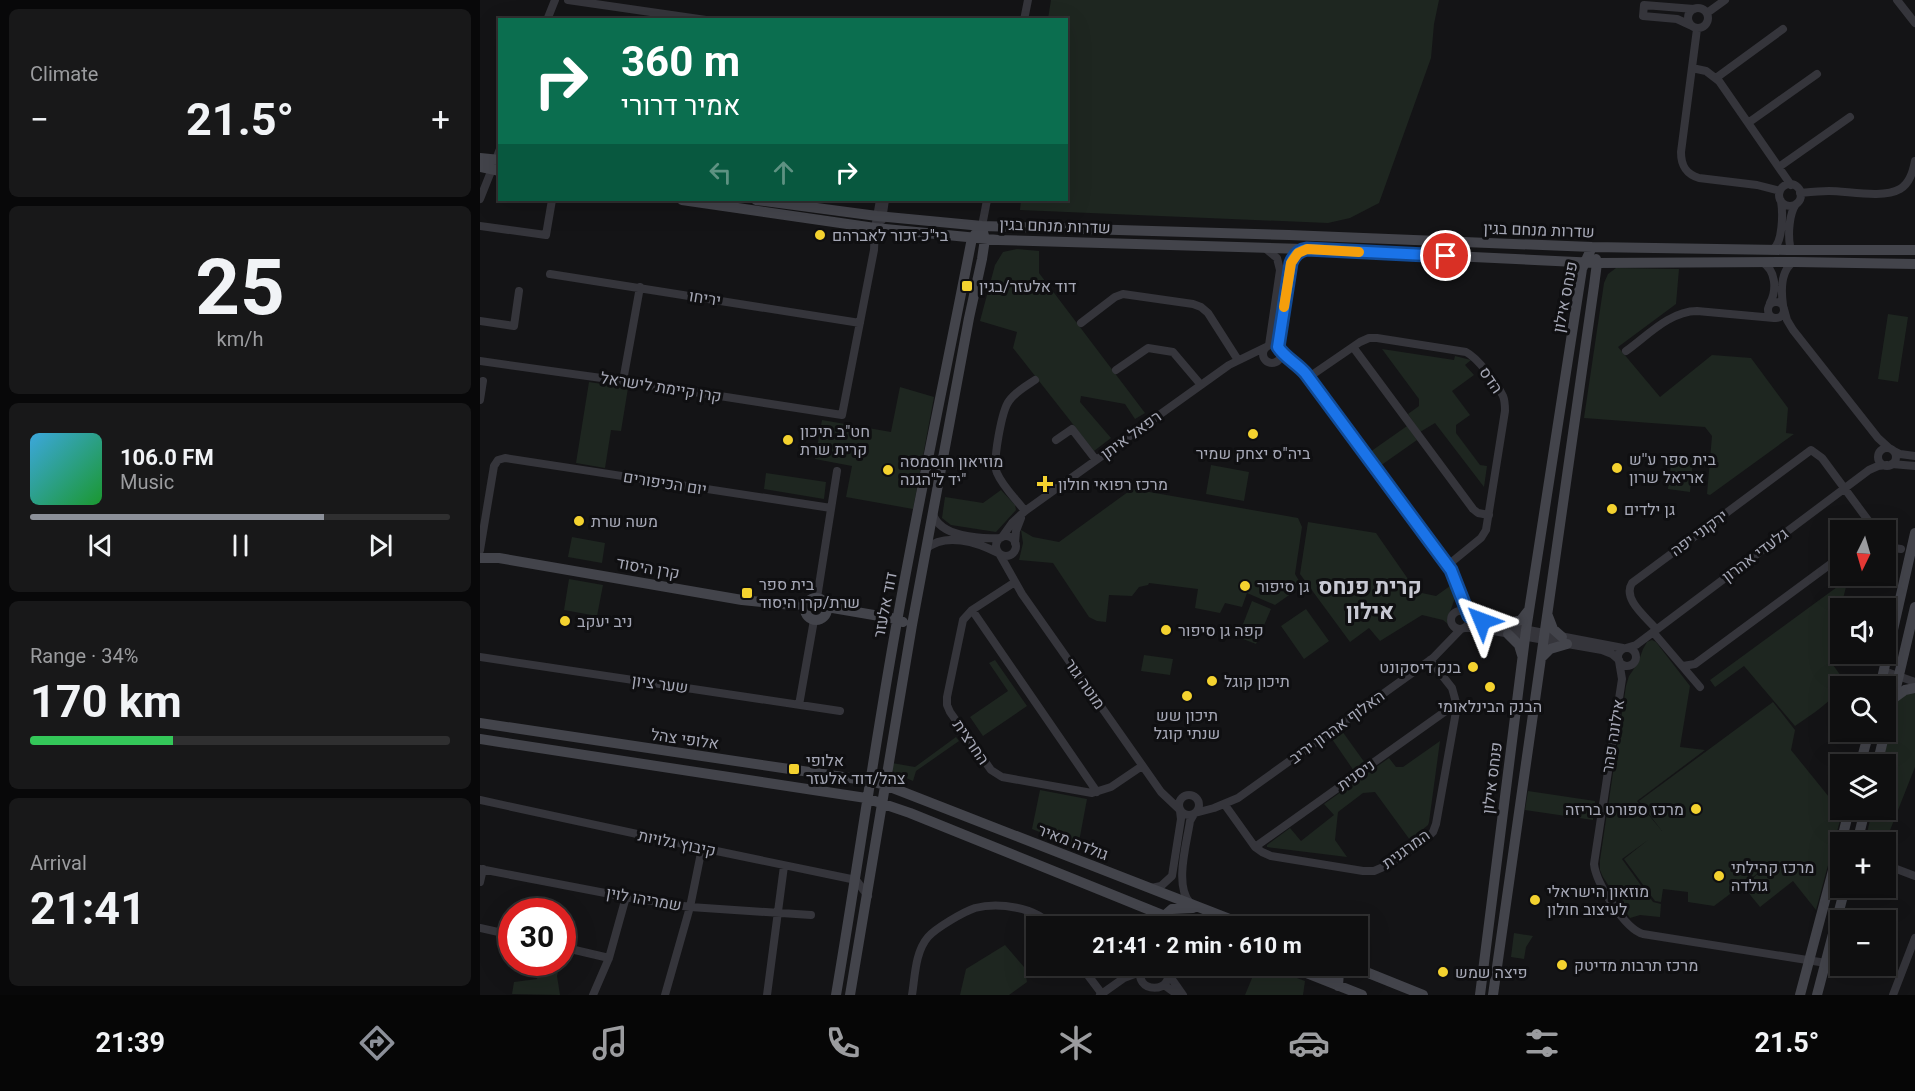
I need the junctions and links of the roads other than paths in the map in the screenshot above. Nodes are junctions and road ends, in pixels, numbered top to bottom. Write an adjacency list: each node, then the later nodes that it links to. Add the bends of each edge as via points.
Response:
1 (555, 0): 8 (street)
2 (568, 0): 9 (street)
3 (1028, 0): 10 (street)
4 (1725, 0): 7 (street)
5 (1897, 0): 11 (street)
6 (1698, 6): 7 (street); 12 (street, via 1688,16); 12 (street, via 1644,5 1643,16 1678,20)
7 (1707, 13): 12 (street, via 1707,24)
8 (548, 18)
9 (692, 18)
10 (1024, 18)
11 (1915, 23)
12 (1694, 27): 14 (street)
13 (1783, 29): 16 (street)
14 (1692, 68): 16 (street); 24 (street, via 1681,152 1685,170 1699,178)
15 (1817, 74): 18 (street)
16 (1716, 78): 18 (street)
17 (1850, 117): 22 (street)
18 (1748, 123): 22 (street)
19 (480, 158): 21 (street)
20 (1915, 161): 25 (street, via 1906,184 1892,192)
21 (494, 163): 26 (street)
22 (1779, 167): 23 (street)
23 (1791, 185): 24 (street); 25 (street)
24 (1780, 191): 33 (street)
25 (1800, 193): 34 (street)
26 (480, 199)
27 (552, 201): 36 (street, via 546,235)
28 (691, 201): 35 (street)
29 (762, 201): 35 (street)
30 (880, 201): 35 (street)
31 (885, 201): 35 (street)
32 (987, 201): 37 (street, דוד אלעזר)
33 (1781, 201): 34 (street, via 1789,206); 44 (street, via 1779,242)
34 (1796, 204): 45 (street, via 1789,243)
35 (880, 222): 37 (street, שדרות מנחם בגין); 38 (street, שדרות מנחם בגין); 65 (street)
36 (480, 226)
37 (982, 226): 38 (street, דוד אלעזר); 39 (street, דוד אלעזר); 42 (street, שדרות מנחם בגין)
38 (972, 238): 39 (street, שדרות מנחם בגין); 124 (street, דוד אלעזר)
39 (985, 239): 40 (street, שדרות מנחם בגין); 47 (street, דוד אלעזר)
40 (998, 240): 41 (street, שדרות מנחם בגין); 47 (street)
41 (1259, 247): 43 (street, שדרות מנחם בגין); 68 (street, via 1275,256 1280,270)
42 (1592, 247): 44 (street, שדרות מנחם בגין); 51 (street, פנחס אילון); 52 (street, פנחס אילון)
43 (1307, 249): 48 (street, שדרות מנחם בגין); 70 (street, via 1291,263)
44 (1772, 250): 45 (street, שדרות מנחם בגין)
45 (1797, 250): 46 (street, שדרות מנחם בגין)
46 (1915, 250)
47 (982, 259): 96 (street, דוד אלעזר)
48 (1561, 262): 51 (street, שדרות מנחם בגין); 56 (street, via 1576,269)
49 (1762, 262): 50 (street, שדרות מנחם בגין); 53 (street, שדרות מנחם בגין); 60 (street, via 1773,276)
50 (1795, 262): 54 (street, שדרות מנחם בגין); 61 (street, via 1785,272)
51 (1585, 263): 52 (street, שדרות מנחם בגין); 56 (street, פנחס אילון)
52 (1597, 263): 53 (street, שדרות מנחם בגין); 57 (street, פנחס אילון)
53 (1616, 264): 57 (street, via 1602,272)
54 (1915, 264)
55 (550, 274): 58 (street, יריחו)
56 (1581, 286): 117 (street, פנחס אילון)
57 (1594, 286): 121 (street, פנחס אילון)
58 (640, 287): 65 (street, יריחו); 80 (street)
59 (519, 291): 64 (street, via 514,326)
60 (1769, 306): 61 (street, via 1777,301); 62 (street); 63 (street, via 1769,314)
61 (1784, 307): 63 (street, via 1782,315); 67 (street)
62 (1752, 316): 63 (street); 71 (street, via 1683,312)
63 (1775, 318): 67 (street)
64 (480, 321)
65 (860, 322): 80 (street, קרן קיימת לישראל, via 842,415)
66 (1081, 323): 72 (street, via 1123,294 1193,304 1206,312)
67 (1793, 330): 83 (street)
68 (1268, 346): 70 (street); 72 (street, רפאל איתן); 73 (street, via 1263,354)
69 (1353, 347): 77 (street, הדס); 97 (street, via 1473,509); 97 (street, הדס, via 1375,338 1458,350 1475,359 1505,405)
70 (1279, 349): 75 (street); 77 (street)
71 (1626, 351)
72 (1238, 360): 73 (street); 81 (street, רפאל איתן)
73 (1266, 360): 75 (street)
74 (480, 361): 80 (street, קרן קיימת לישראל)
75 (1276, 362): 77 (street)
76 (1116, 370): 81 (street, via 1151,348 1173,352)
77 (1307, 375): 111 (street)
78 (1035, 380): 95 (street, via 1007,404 995,458 999,476)
79 (483, 381): 82 (street)
80 (623, 381)
81 (1201, 385): 88 (street, רפאל איתן)
82 (480, 400)
83 (1878, 438): 85 (street); 86 (street)
84 (1056, 440): 88 (street, via 1072,429)
85 (1892, 450): 86 (street, via 1884,448); 87 (street); 89 (street, via 1896,457)
86 (1879, 454): 89 (street, via 1881,462); 91 (street, גלעדי אהרון)
87 (1915, 456)
88 (1096, 460): 95 (street, רפאל איתן)
89 (1889, 465): 90 (street, גלעדי אהרון); 91 (street, גלעדי אהרון)
90 (1915, 466)
91 (1869, 470): 93 (street, גלעדי אהרון)
92 (837, 471): 94 (street)
93 (1845, 488): 98 (street); 129 (street, גלעדי אהרון); 129 (street, ירקוני יפה, via 1811,450 1632,583 1630,597)
94 (831, 508): 105 (street, יום הכיפורים, via 504,458 494,466); 114 (street)
95 (1024, 511): 100 (street, רפאל איתן); 101 (street, via 1016,528)
96 (933, 514): 100 (street, via 937,522 951,531); 102 (street, דוד אלעזר)
97 (1489, 515): 111 (street, הדס, via 1483,537)
98 (1868, 520)
99 (1915, 533): 144 (street)
100 (1001, 537): 101 (street, via 1010,537); 107 (street, via 996,544)
101 (1015, 543): 106 (street)
102 (926, 549): 107 (street, via 938,541 951,540 983,546); 126 (street, דוד אלעזר)
103 (1896, 549): 104 (street)
104 (1901, 549)
105 (480, 550): 109 (street, קרן היסוד)
106 (1014, 552): 107 (street, via 1008,556); 112 (street)
107 (999, 554): 112 (street, מוטה גור)
108 (480, 558): 109 (street, קרן היסוד)
109 (499, 558): 115 (street, קרן היסוד, via 742,600)
110 (1830, 564): 143 (street, via 1695,664)
111 (1448, 565): 113 (street)
112 (1013, 578): 118 (street, החרצית); 159 (street, מוטה גור)
113 (1459, 591): 120 (street); 122 (street)
114 (817, 598): 115 (street, via 811,599); 119 (street, via 824,601)
115 (806, 607): 123 (street, via 808,617)
116 (1915, 607): 146 (street)
117 (1529, 608): 128 (street, via 1521,620); 130 (street, פנחס אילון)
118 (972, 610): 162 (street); 162 (street, החרצית, via 961,625 947,699 950,712 995,774)
119 (827, 611): 123 (street, via 821,620); 124 (street)
120 (1453, 614): 122 (street, via 1461,611); 125 (street)
121 (1547, 614): 131 (street, פנחס אילון); 132 (street)
122 (1468, 616): 127 (street, via 1469,622); 128 (street)
123 (814, 620): 154 (street)
124 (897, 622): 126 (street); 160 (street, דוד אלעזר)
125 (1451, 624): 127 (street); 134 (street)
126 (912, 626): 158 (street, דוד אלעזר)
127 (1463, 629): 128 (street); 134 (street, האלוף אהרון יריב)
128 (1505, 629): 130 (street); 138 (street, via 1519,645)
129 (1654, 630): 133 (street, גלעדי אהרון); 143 (street, ירקוני יפה)
130 (1525, 633): 131 (street); 138 (street, פנחס אילון)
131 (1544, 637): 132 (street); 139 (street, פנחס אילון)
132 (1564, 641): 135 (street); 139 (street); 141 (street, via 1607,651)
133 (1641, 641): 135 (street, גלעדי אהרון); 136 (street)
134 (1448, 642): 140 (street, האלוף אהרון יריב)
135 (1625, 648): 136 (street); 141 (street, via 1619,653)
136 (1636, 655): 142 (street)
137 (480, 657): 154 (street, שער ציון)
138 (1522, 657): 226 (street, פנחס אילון)
139 (1541, 658): 227 (street, פנחס אילון)
140 (1430, 660): 153 (street, via 1452,688); 170 (street, האלוף אהרון יריב)
141 (1619, 661): 142 (street); 147 (street, אילונה פהר)
142 (1632, 664): 147 (street, אילונה פהר)
143 (1683, 666): 149 (street, ירקוני יפה)
144 (1884, 670): 145 (street); 146 (street)
145 (1883, 676)
146 (1899, 676): 148 (street); 150 (street)
147 (1622, 680): 203 (street, אילונה פהר, via 1595,858 1600,884 1632,929 1641,934)
148 (1915, 682)
149 (1700, 687)
150 (1896, 687)
151 (1915, 688): 152 (street)
152 (1896, 696)
153 (1457, 703): 175 (street, ניסנית); 175 (street, המרגנית, via 1436,824 1423,841 1386,866 1369,871 1271,856)
154 (799, 705): 155 (street, שער ציון)
155 (840, 711)
156 (480, 723): 160 (street, אלופי צהל)
157 (480, 739): 166 (street, אלופי צהל)
158 (890, 760): 161 (street, דוד אלעזר); 165 (street, via 896,782)
159 (1142, 766): 162 (street); 163 (street, מוטה גור)
160 (870, 781): 161 (street, אלופי צהל); 166 (street, דוד אלעזר)
161 (885, 785): 165 (street, גולדה מאיר); 169 (street, דוד אלעזר)
162 (1097, 792)
163 (1161, 792): 164 (street); 171 (street, מוטה גור)
164 (1186, 796): 168 (street); 171 (street, via 1180,800)
165 (913, 797): 184 (street, גולדה מאיר)
166 (866, 798): 169 (street, אלופי צהל); 181 (street, דוד אלעזר)
167 (480, 800): 176 (street, קיבוץ גלויות)
168 (1197, 800): 170 (street, via 1209,806); 173 (street)
169 (883, 803): 172 (street, גולדה מאיר); 174 (street, דוד אלעזר)
170 (1224, 805): 173 (street, האלוף אהרון יריב); 175 (street)
171 (1180, 810): 173 (street, via 1188,816); 184 (street, via 1172,876 1163,885)
172 (910, 813): 174 (street, via 893,813); 190 (street, גולדה מאיר)
173 (1195, 814): 189 (street, via 1190,821 1182,881 1184,894)
174 (877, 835): 185 (street, דוד אלעזר)
175 (1256, 847)
176 (702, 848): 177 (street, קיבוץ גלויות); 188 (street)
177 (784, 866): 181 (street, קיבוץ גלויות); 191 (street)
178 (482, 869): 182 (street); 186 (street, שמריהו לוין)
179 (1896, 869): 180 (street)
180 (1915, 876)
181 (856, 880): 185 (street); 219 (street, דוד אלעזר)
182 (480, 882)
183 (1830, 885): 203 (street)
184 (1150, 888): 189 (street, גולדה מאיר)
185 (868, 896): 220 (street, דוד אלעזר)
186 (626, 897): 188 (street, שמריהו לוין); 202 (street)
187 (1842, 898): 204 (street)
188 (690, 907): 191 (street, שמריהו לוין); 217 (street)
189 (1197, 907): 195 (street, via 1172,909); 196 (street, גולדה מאיר)
190 (1152, 911): 194 (street); 195 (street, גולדה מאיר)
191 (777, 912): 192 (street, שמריהו לוין); 218 (street)
192 (811, 915)
193 (1039, 916): 221 (street, via 989,906 973,909 938,928 927,938 917,964)
194 (1156, 916)
195 (1164, 916)
196 (1221, 916)
197 (480, 928): 198 (street)
198 (498, 932)
199 (1915, 938): 201 (street)
200 (576, 950): 202 (street)
201 (1912, 955): 230 (street)
202 (609, 958): 216 (street)
203 (1809, 960): 204 (street, אילונה פהר); 228 (street)
204 (1826, 963): 229 (street)
205 (1368, 973): 225 (street)
206 (1088, 976): 215 (street)
207 (1128, 976): 215 (street)
208 (1142, 976): 213 (street, via 1142,982 1150,988)
209 (1168, 976): 213 (street)
210 (1170, 976): 223 (street)
211 (1314, 976): 214 (street)
212 (1338, 976): 214 (street)
213 (1164, 985): 222 (street)
214 (1338, 986): 224 (street)
215 (1101, 994)
216 (593, 995)
217 (664, 995)
218 (767, 995)
219 (836, 995)
220 (850, 995)
221 (912, 995)
222 (1178, 995)
223 (1183, 995)
224 (1362, 995)
225 (1423, 995)
226 (1480, 995)
227 (1493, 995)
228 (1800, 995)
229 (1817, 995)
230 (1893, 995)

